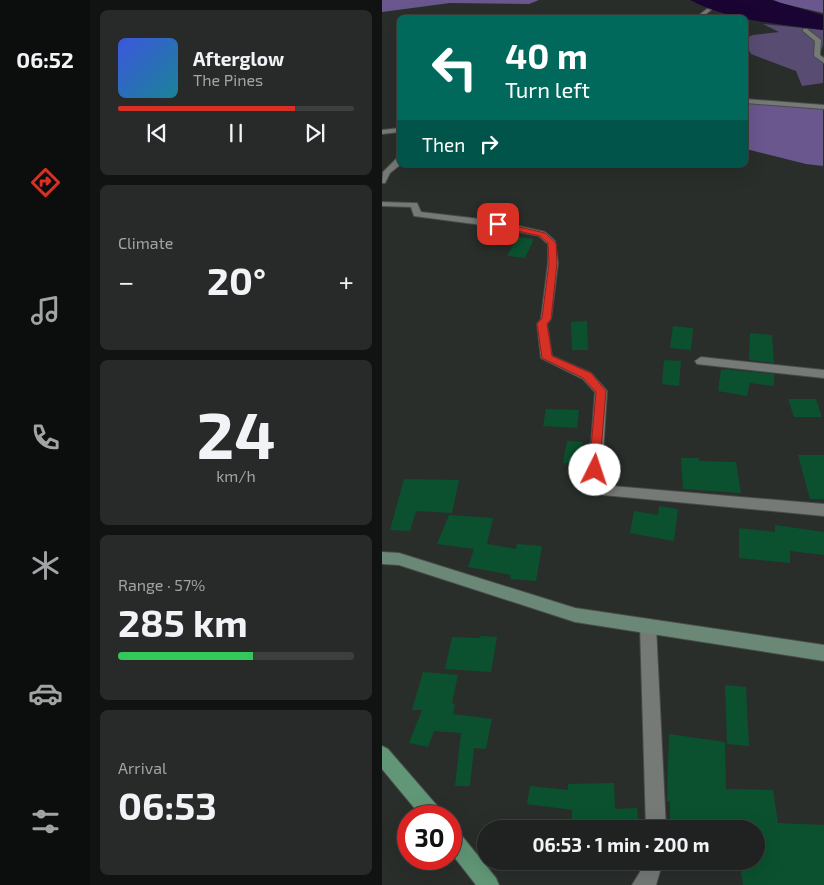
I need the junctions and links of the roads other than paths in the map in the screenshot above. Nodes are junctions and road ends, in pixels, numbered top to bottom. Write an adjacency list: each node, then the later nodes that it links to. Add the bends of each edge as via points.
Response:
1 (709, 10): 2 (street)
2 (702, 15)
3 (805, 30): 4 (street, via 818,40 817,56)
4 (824, 61)
5 (748, 101): 6 (street)
6 (824, 107)
7 (397, 130): 8 (street)
8 (382, 132)
9 (397, 163): 10 (street)
10 (382, 181)
11 (382, 204): 14 (street, via 414,205 417,214 498,224 542,234 552,243 553,263 546,319 542,324 547,358 587,376 601,391 595,470 608,491)
12 (701, 361): 13 (street)
13 (824, 374)
14 (824, 510)
15 (382, 558): 16 (street, via 399,559 575,615)
16 (648, 626): 17 (street); 20 (street)
17 (824, 653)
18 (382, 755): 19 (main road)
19 (423, 805)
20 (656, 820)
21 (462, 852): 23 (main road)
22 (651, 870): 24 (street)
23 (489, 885)
24 (642, 885)

